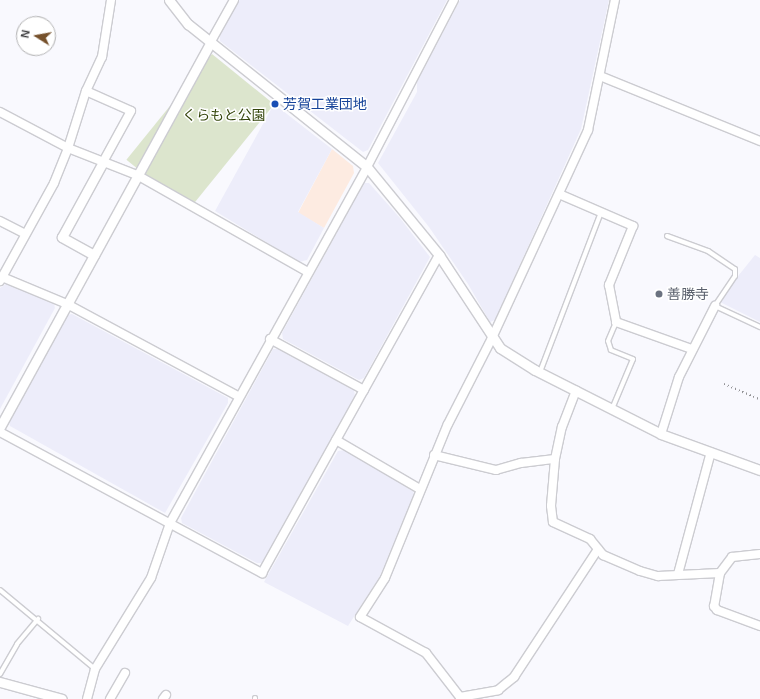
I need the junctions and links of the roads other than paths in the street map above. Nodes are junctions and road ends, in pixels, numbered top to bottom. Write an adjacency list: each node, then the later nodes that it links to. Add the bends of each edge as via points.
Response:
1 (111, 0): 8 (street, via 102,57)
2 (169, 0): 6 (street, via 188,24)
3 (234, 0): 6 (street)
4 (454, 0): 13 (street)
5 (615, 0): 7 (street)
6 (210, 43): 13 (street); 14 (street)
7 (600, 76): 10 (street); 15 (street, via 588,130)
8 (86, 91): 11 (street); 12 (street, via 131,111)
9 (0, 112): 11 (street)
10 (760, 141)
11 (68, 148): 12 (street); 18 (street, via 54,183)
12 (103, 162): 14 (street); 21 (street, via 62,237)
13 (367, 167): 20 (street); 22 (street)
14 (137, 175): 21 (street); 22 (street)
15 (559, 194): 16 (street); 28 (street)
16 (601, 212): 26 (street, via 633,226 609,285); 31 (lane)
17 (0, 221): 18 (street)
18 (24, 233): 23 (street)
19 (667, 236): 25 (lane, via 708,251 735,269 735,276)
20 (439, 254): 28 (street); 32 (street)
21 (94, 255): 24 (street)
22 (308, 272): 29 (street)
23 (1, 279): 24 (street)
24 (67, 304): 34 (street); 36 (street)
25 (714, 306): 27 (lane); 30 (street)
26 (616, 322): 30 (street); 35 (lane, via 608,341 611,350 633,359)
27 (760, 327)
28 (492, 338): 31 (street, via 515,359); 41 (street)
29 (270, 339): 32 (street); 34 (street)
30 (692, 349): 38 (street, via 679,377)
31 (540, 372): 33 (street)
32 (364, 390): 39 (street)
33 (576, 391): 35 (street); 42 (street, via 562,427)
34 (238, 396): 45 (street)
35 (611, 410): 38 (street)
36 (0, 427)
37 (0, 432): 45 (street)
38 (661, 434): 40 (street)
39 (336, 440): 44 (street); 45 (street, via 262,573)
40 (711, 452): 43 (street); 49 (street)
41 (434, 455): 42 (street, via 496,470 521,463); 44 (street)
42 (555, 459): 46 (street, via 551,506 553,522 590,539)
43 (760, 470)
44 (420, 488): 56 (street, via 385,578 360,617 426,653)
45 (170, 523): 53 (street, via 151,578)
46 (598, 549): 49 (street, via 603,555 640,571 658,576); 56 (street, via 514,677 498,690)
47 (760, 554): 48 (street, via 732,557)
48 (720, 573): 49 (street); 52 (street, via 714,606 717,610)
49 (678, 574)
50 (0, 590): 51 (lane)
51 (38, 619): 53 (lane); 55 (lane, via 17,644)
52 (760, 626)
53 (96, 669): 58 (street)
54 (125, 673): 59 (street)
55 (0, 682): 57 (street)
56 (460, 698)
57 (62, 699)
58 (87, 699)
59 (110, 699)

